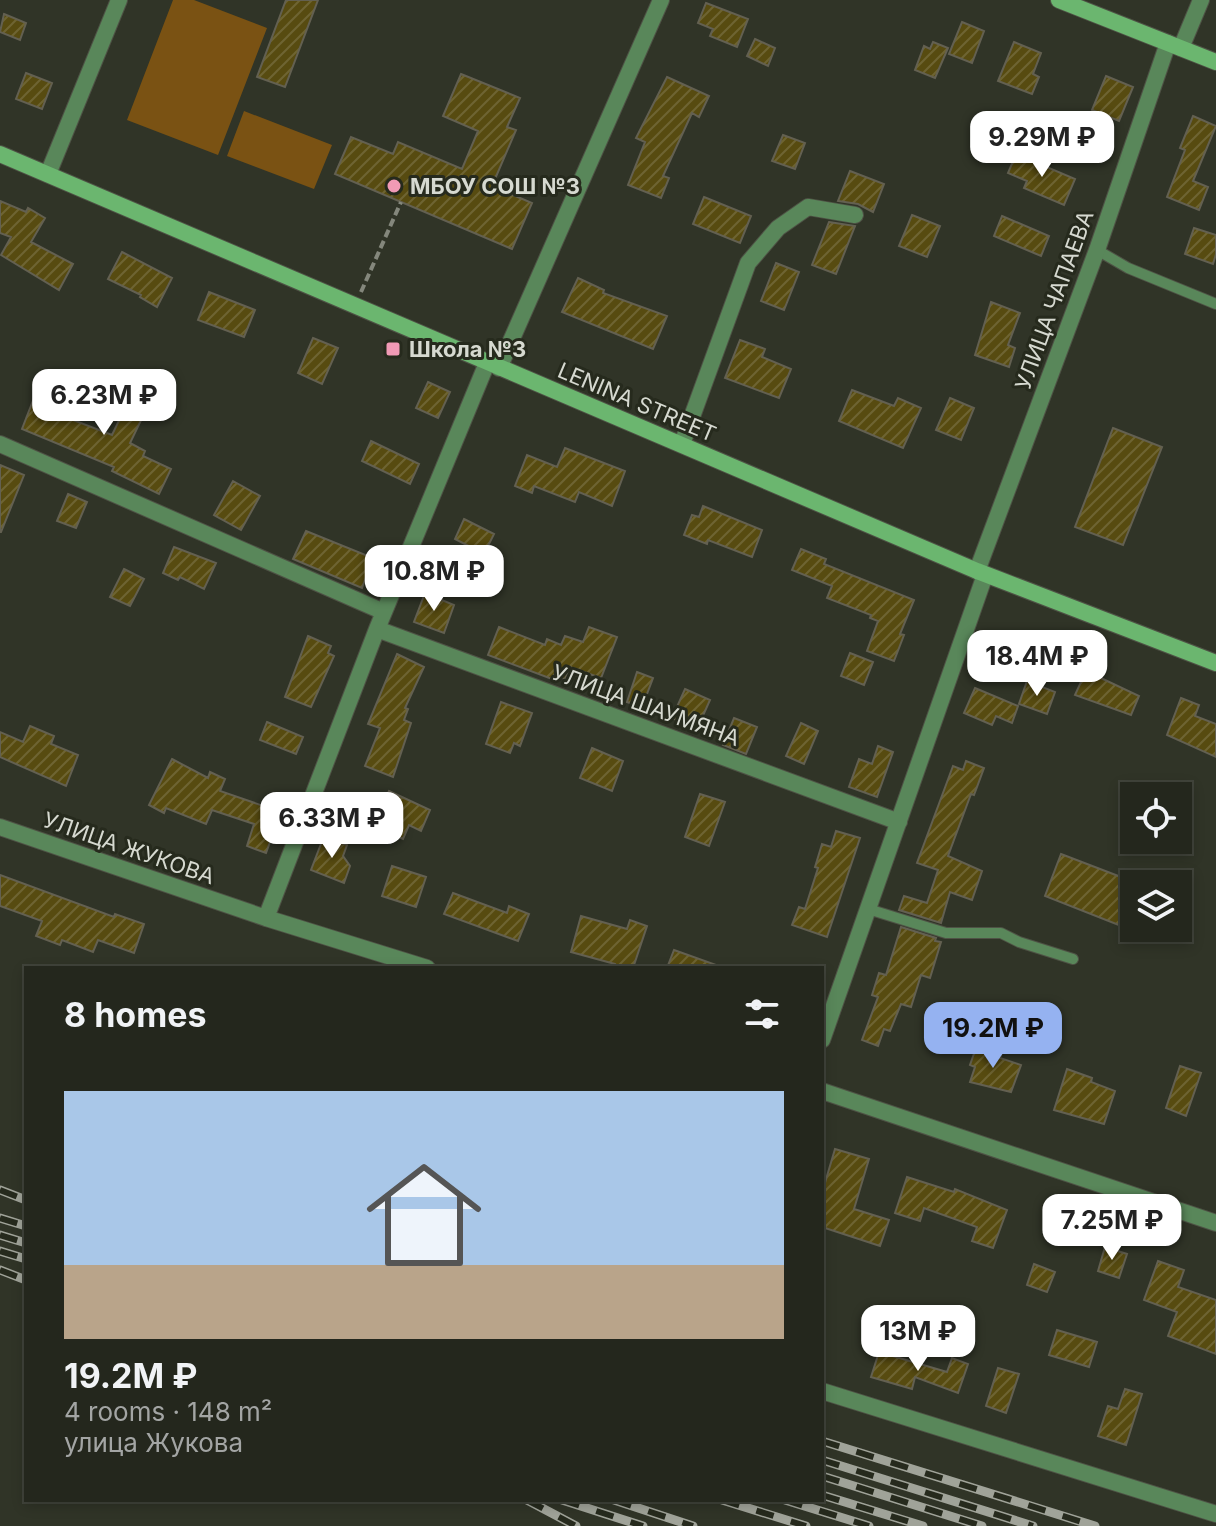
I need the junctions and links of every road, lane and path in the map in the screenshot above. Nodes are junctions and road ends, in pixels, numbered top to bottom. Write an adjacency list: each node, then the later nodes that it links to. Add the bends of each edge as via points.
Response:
1 (119, 0): 8 (street)
2 (661, 0): 14 (street)
3 (1059, 0): 5 (main road)
4 (1201, 0): 5 (street, УЛИЦА ЧАПАЕВА)
5 (1174, 45): 6 (main road); 11 (street, УЛИЦА ЧАПАЕВА)
6 (1216, 62)
7 (0, 154): 8 (main road, LENINA STREET)
8 (48, 174): 13 (main road, LENINA STREET)
9 (401, 202): 13 (path)
10 (855, 215): 16 (street, via 808,207 778,228 748,263)
11 (1097, 250): 12 (lane); 17 (street, УЛИЦА ЧАПАЕВА)
12 (1216, 304)
13 (356, 305): 14 (main road, LENINA STREET)
14 (493, 366): 16 (main road, LENINA STREET); 18 (street)
15 (0, 444): 18 (street)
16 (682, 444): 17 (main road, LENINA STREET)
17 (981, 573): 20 (main road, LENINA STREET); 21 (street, УЛИЦА ЧАПАЕВА)
18 (384, 612): 19 (street)
19 (377, 629): 21 (street, УЛИЦА ШАУМЯНА); 24 (street)
20 (1216, 663)
21 (899, 822): 23 (street, УЛИЦА ЧАПАЕВА)
22 (0, 827): 24 (street, УЛИЦА ЖУКОВА)
23 (868, 909): 25 (lane, via 946,933 1001,933); 27 (street, УЛИЦА ЧАПАЕВА)
24 (266, 918): 26 (street, УЛИЦА ЖУКОВА)
25 (1073, 959)
26 (421, 966)
27 (824, 1034)
28 (824, 1092): 29 (street)
29 (1216, 1223)
30 (824, 1392): 31 (street)
31 (1216, 1514)

